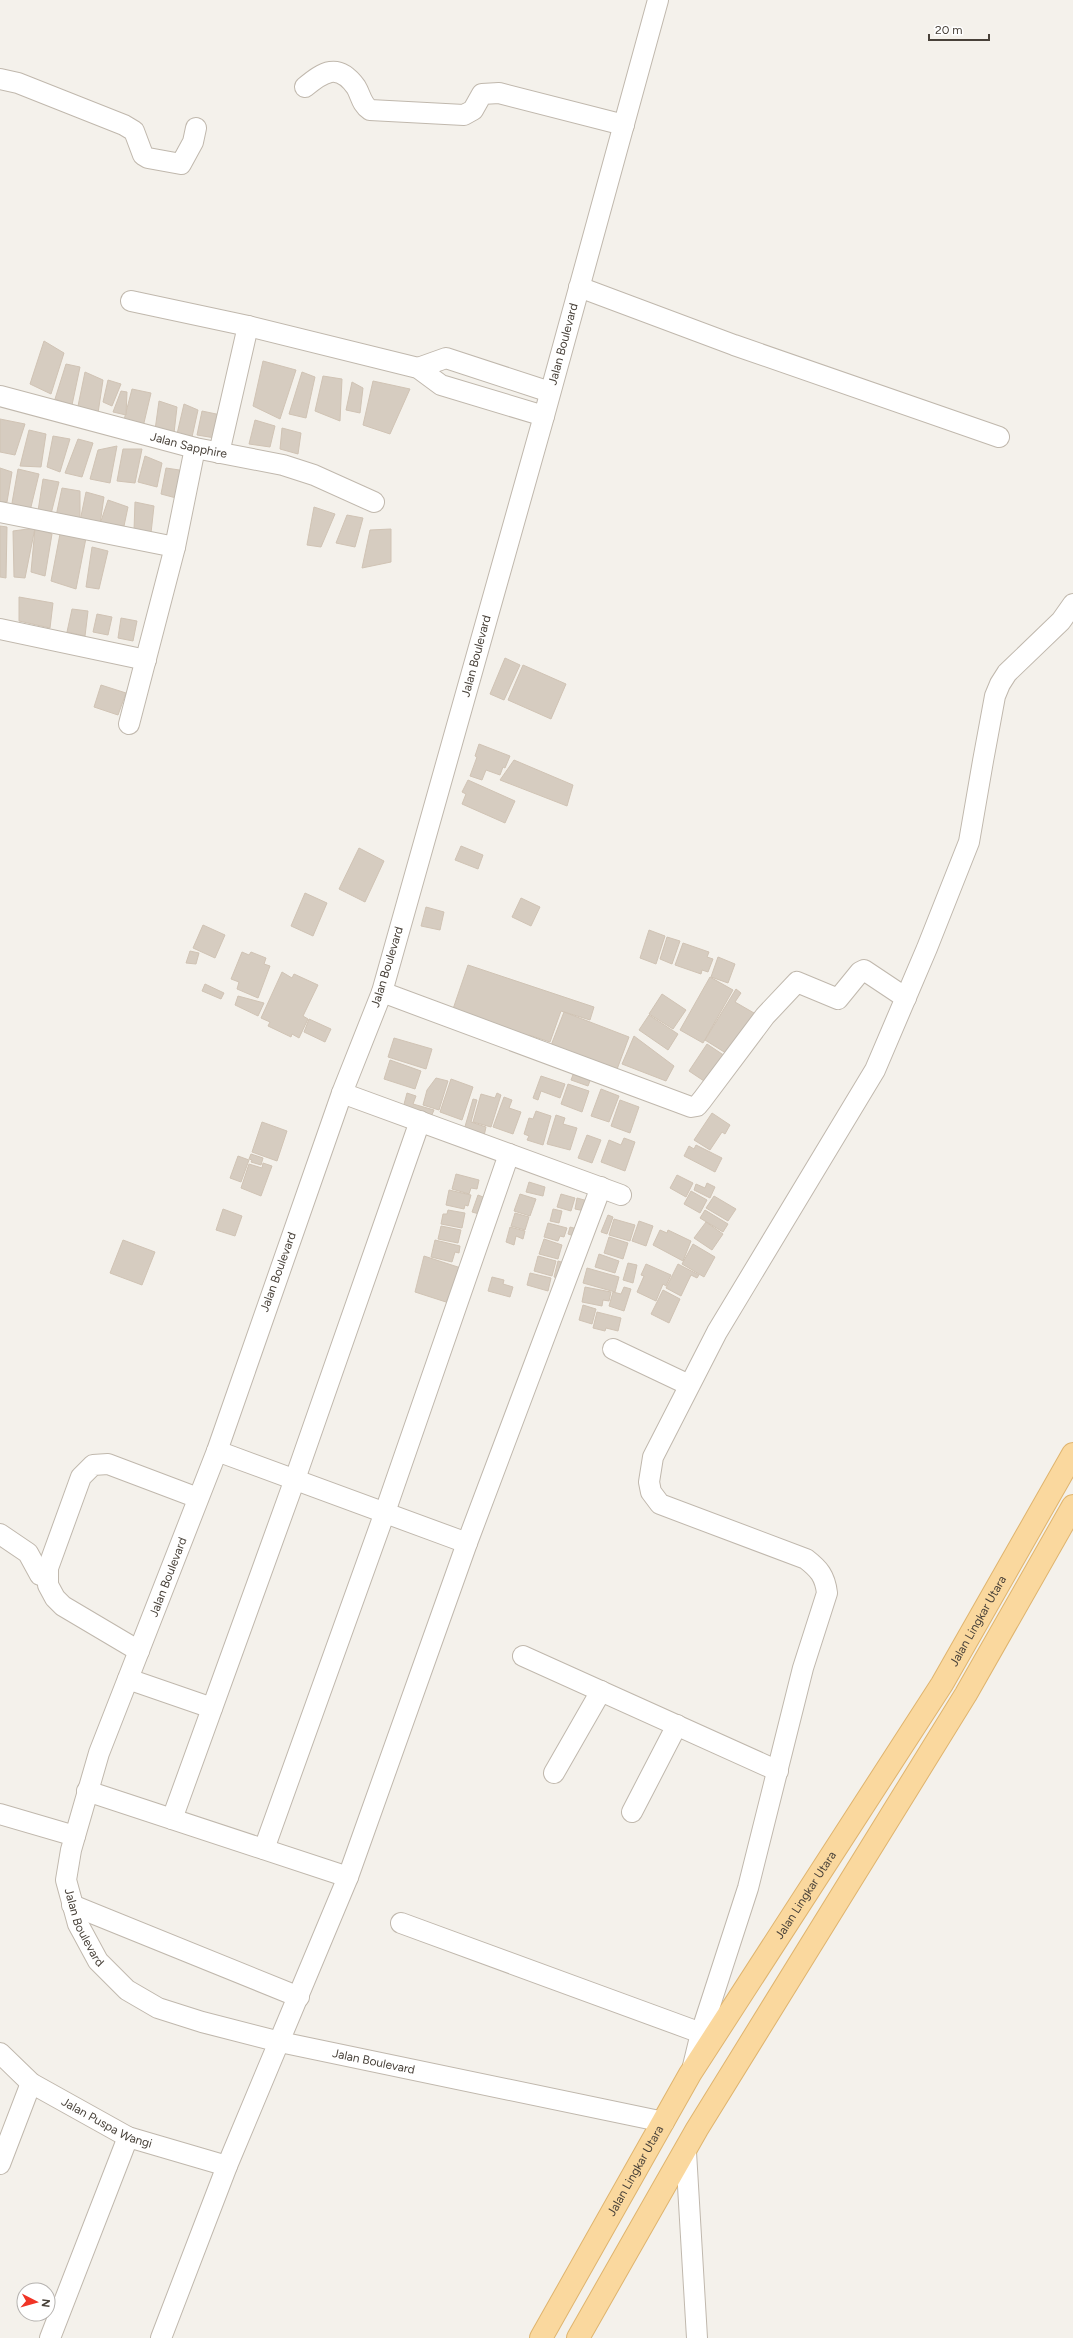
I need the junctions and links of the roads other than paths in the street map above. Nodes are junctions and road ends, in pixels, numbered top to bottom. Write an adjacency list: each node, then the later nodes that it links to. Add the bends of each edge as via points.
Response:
1 (658, 0): 4 (street, Jalan Boulevard)
2 (0, 79): 5 (street, via 18,83 124,125 134,131 143,155 148,158 181,164 193,142)
3 (305, 87): 4 (street, via 323,72 342,73 356,87 364,104 370,110 464,115 473,110 482,94 499,93)
4 (624, 125): 6 (street, Jalan Boulevard)
5 (196, 128)
6 (579, 287): 10 (street, Jalan Boulevard); 13 (street, via 734,345)
7 (131, 301): 8 (street)
8 (248, 326): 9 (street); 15 (street)
9 (418, 368): 10 (street, via 446,358); 12 (street, via 441,385)
10 (550, 392): 12 (street, Jalan Boulevard)
11 (0, 396): 14 (street, Jalan Sapphire)
12 (544, 416): 23 (street, Jalan Boulevard)
13 (999, 437)
14 (195, 448): 15 (street, Jalan Sapphire); 18 (street)
15 (219, 453): 16 (street, Jalan Sapphire, via 283,465 314,475)
16 (374, 502)
17 (0, 512): 18 (street)
18 (175, 547): 21 (street)
19 (1073, 604): 24 (street, via 1061,621 1007,673 1000,684 995,696 970,842)
20 (0, 629): 21 (street)
21 (146, 660): 22 (street)
22 (129, 724)
23 (382, 992): 24 (street, via 691,1107 697,1106 765,1016 797,982 838,999 864,970); 25 (street, Jalan Boulevard)
24 (906, 998): 31 (street, via 875,1070 717,1332)
25 (342, 1093): 26 (street); 32 (street, Jalan Boulevard)
26 (420, 1121): 27 (street); 34 (street)
27 (508, 1154): 28 (street); 37 (street)
28 (601, 1187): 29 (street); 39 (street)
29 (621, 1195)
30 (613, 1349): 31 (street)
31 (690, 1385): 47 (street, via 653,1457 650,1471 651,1492 660,1504 806,1559 818,1568 826,1580 827,1593 803,1668)
32 (217, 1451): 34 (street); 35 (street, Jalan Boulevard)
33 (1073, 1454): 56 (main road, Jalan Lingkar Utara, via 942,1684)
34 (294, 1480): 37 (street); 45 (street)
35 (198, 1498): 40 (street, via 108,1464 93,1465 81,1477); 41 (street, Jalan Boulevard)
36 (1073, 1506): 58 (main road, via 966,1694)
37 (385, 1512): 39 (street); 54 (street)
38 (0, 1534): 40 (street, via 23,1548 40,1575)
39 (467, 1543): 55 (street)
40 (47, 1577): 41 (street, via 51,1592 63,1606)
41 (139, 1650): 43 (street, Jalan Boulevard)
42 (523, 1656): 44 (street)
43 (128, 1679): 45 (street); 49 (street, Jalan Boulevard)
44 (601, 1691): 46 (street); 48 (street)
45 (212, 1708): 52 (street)
46 (677, 1725): 47 (street); 50 (street)
47 (778, 1771): 61 (street, via 748,1888)
48 (554, 1773)
49 (87, 1791): 52 (street); 53 (street, Jalan Boulevard)
50 (632, 1812)
51 (0, 1814): 53 (street)
52 (172, 1818): 54 (street)
53 (75, 1836): 57 (street, Jalan Boulevard, via 66,1880)
54 (264, 1849): 55 (street)
55 (348, 1877): 60 (street)
56 (806, 1894): 58 (main road); 64 (main road, Jalan Lingkar Utara)
57 (72, 1905): 60 (street); 62 (street, Jalan Boulevard, via 78,1924 98,1961 127,1990 158,2008)
58 (832, 1912): 68 (main road)
59 (401, 1923): 61 (street)
60 (299, 1997): 62 (street)
61 (701, 2033): 64 (street)
62 (280, 2042): 66 (street, Jalan Boulevard); 70 (street, via 270,2060)
63 (0, 2053): 65 (street, Jalan Puspa Wangi)
64 (690, 2074): 66 (main road, Jalan Lingkar Utara)
65 (31, 2083): 67 (street, Jalan Puspa Wangi); 69 (street)
66 (664, 2122): 71 (main road, Jalan Lingkar Utara)
67 (128, 2137): 70 (street, Jalan Puspa Wangi); 73 (street)
68 (686, 2152): 72 (main road); 77 (street)
69 (0, 2164)
70 (227, 2166): 74 (street)
71 (572, 2284): 72 (main road); 75 (main road, Jalan Lingkar Utara)
72 (598, 2304): 76 (main road)
73 (50, 2338)
74 (161, 2338)
75 (542, 2338)
76 (578, 2338)
77 (697, 2338)

